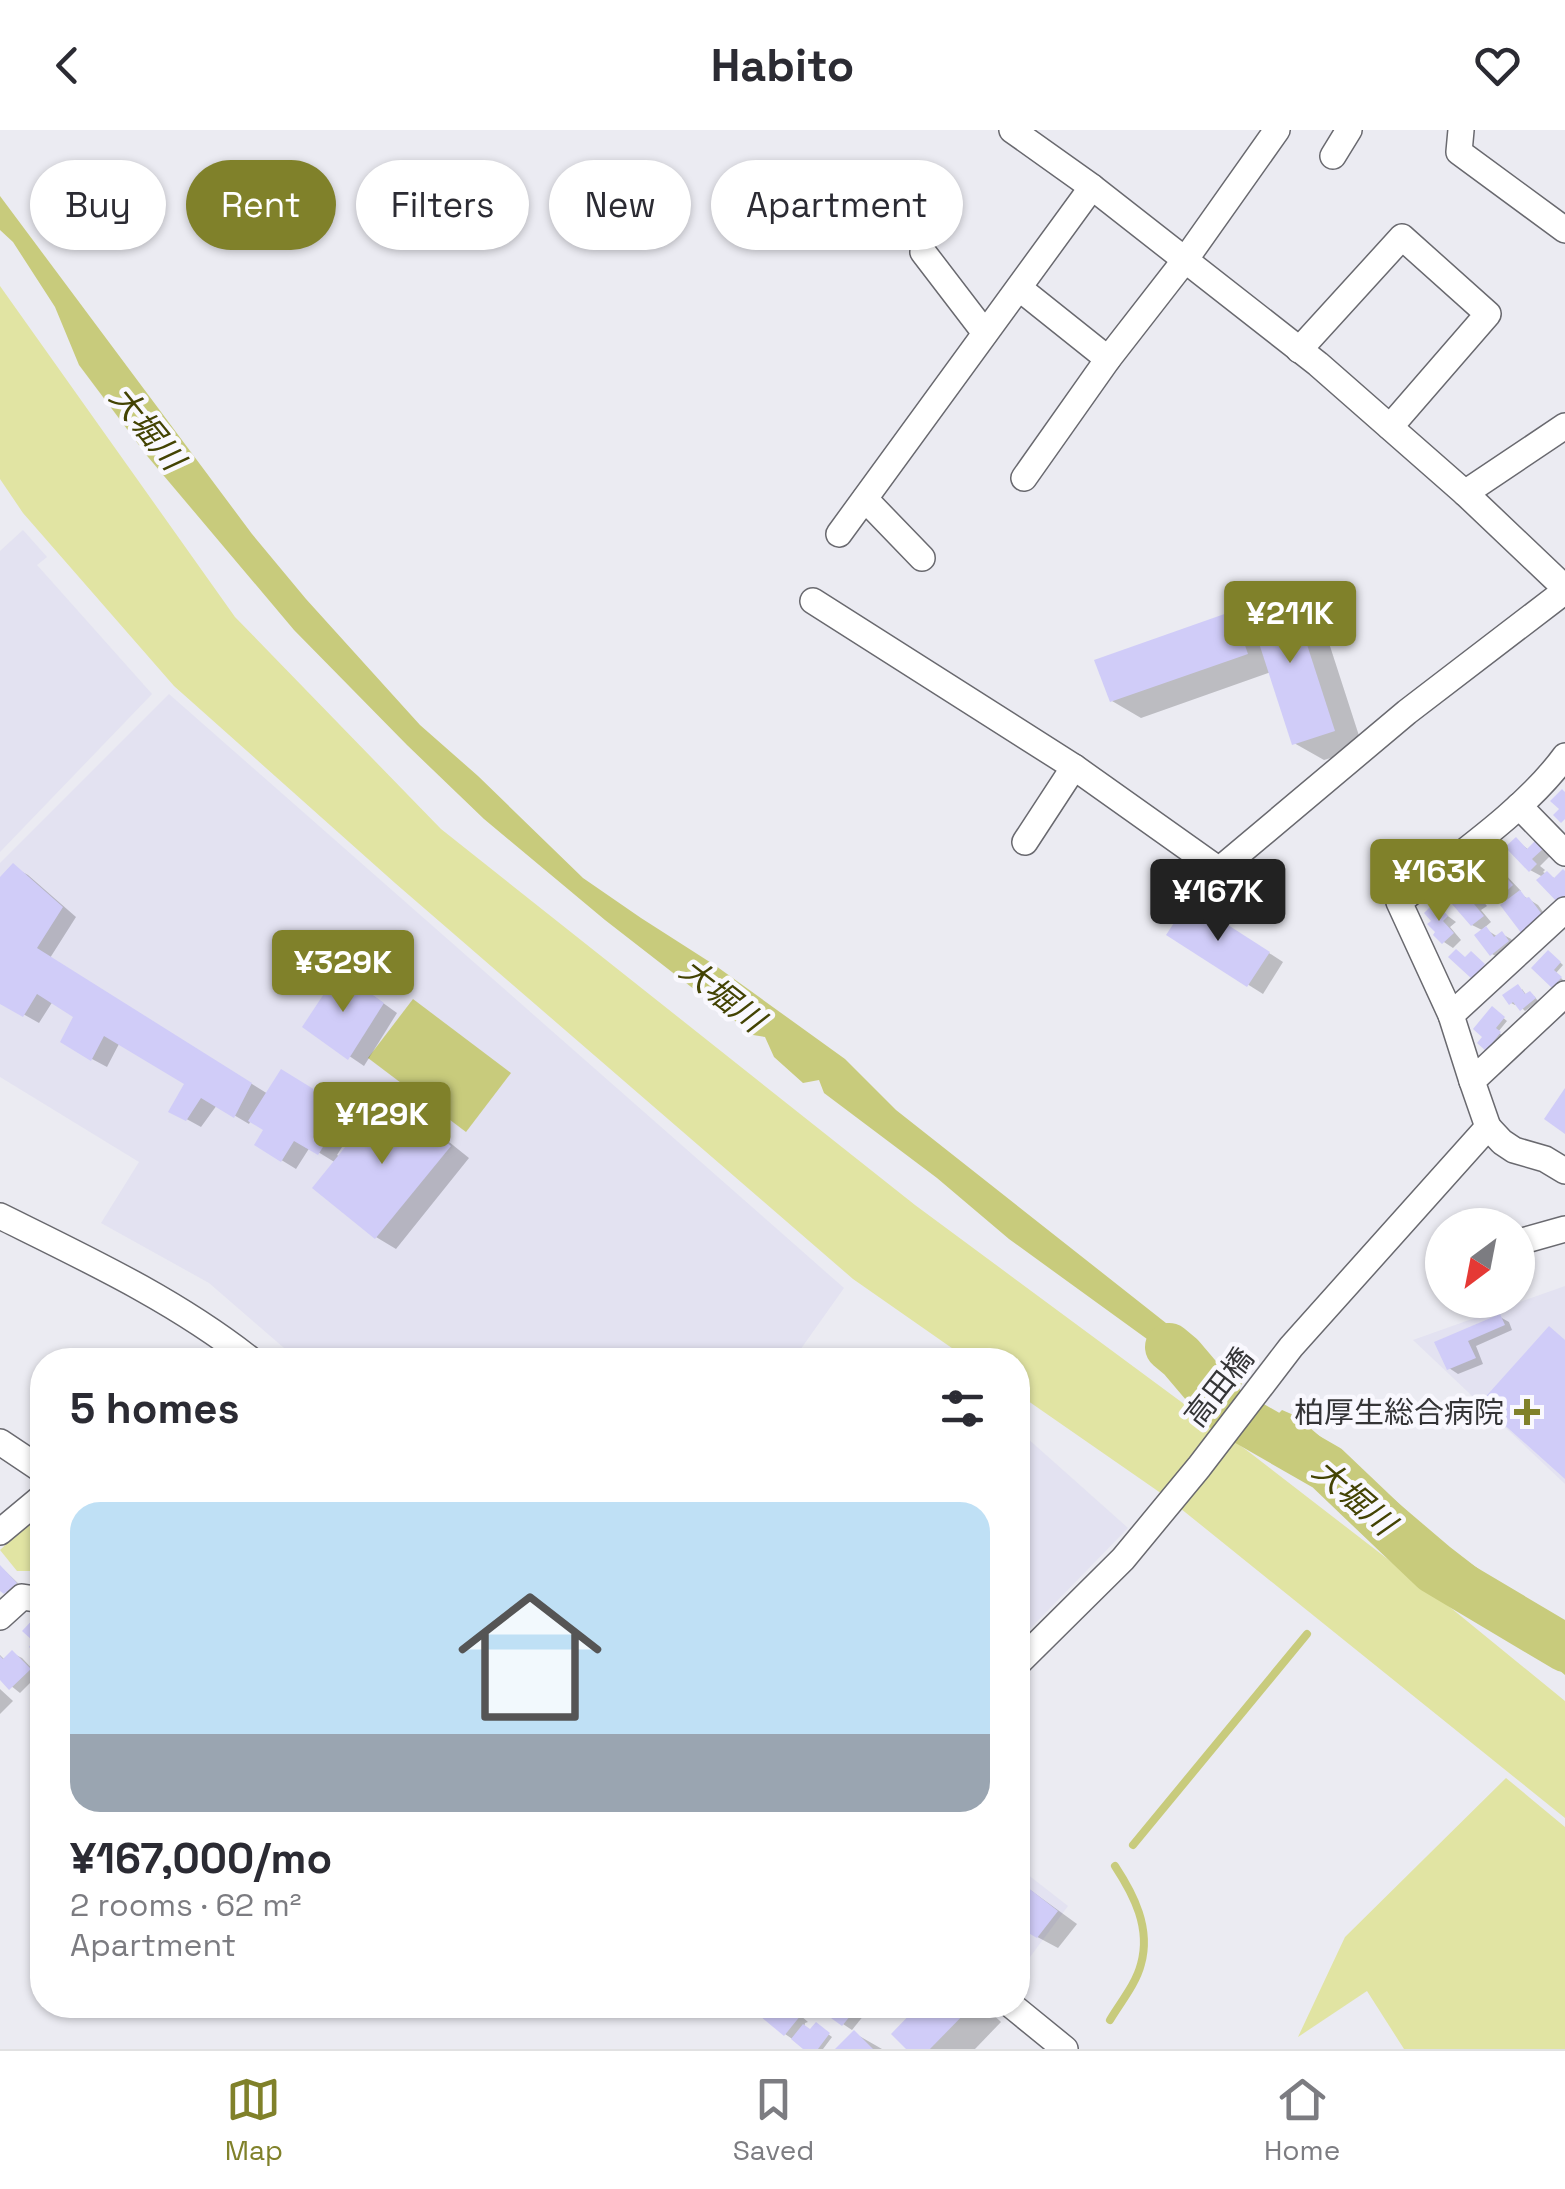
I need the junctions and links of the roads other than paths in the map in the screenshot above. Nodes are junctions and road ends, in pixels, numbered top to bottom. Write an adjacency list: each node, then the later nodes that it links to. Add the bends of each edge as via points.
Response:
1 (1012, 130): 6 (street)
2 (1277, 130): 9 (street)
3 (1349, 130): 5 (street)
4 (1461, 130): 7 (street, via 1459,152)
5 (1333, 156)
6 (1092, 186): 9 (street); 10 (street)
7 (1565, 230)
8 (923, 252): 11 (street)
9 (1185, 260): 12 (street); 13 (street)
10 (1019, 288): 11 (street); 13 (street)
11 (985, 333): 18 (street)
12 (1299, 350): 14 (street); 14 (street, via 1402,237 1488,314)
13 (1108, 359): 16 (street)
14 (1390, 426): 17 (street)
15 (1565, 426): 17 (street)
16 (1024, 478)
17 (1465, 493): 21 (street)
18 (864, 499): 19 (street); 20 (street)
19 (839, 534)
20 (922, 558)
21 (1565, 590): 24 (street, via 1219,870)
22 (813, 602): 24 (street)
23 (1565, 756): 25 (street)
24 (1074, 766): 26 (street)
25 (1519, 806): 27 (street); 30 (street, via 1399,902)
26 (1024, 842)
27 (1565, 853)
28 (1565, 910): 30 (street)
29 (1565, 994): 31 (street)
30 (1451, 1015): 31 (street)
31 (1472, 1081): 32 (street)
32 (1488, 1127): 33 (street, via 1514,1150); 44 (street, 高田橋, via 1291,1347 1123,1559)
33 (1565, 1171)
34 (0, 1216): 37 (street, via 158,1296)
35 (1565, 1229): 36 (street)
36 (1535, 1237)
37 (232, 1348)
38 (0, 1442): 39 (street)
39 (30, 1462)
40 (30, 1507): 41 (street)
41 (0, 1532)
42 (30, 1598): 43 (street, via 22,1596)
43 (0, 1617)
44 (1030, 1651)
45 (1028, 2018): 46 (street)
46 (1065, 2049)

